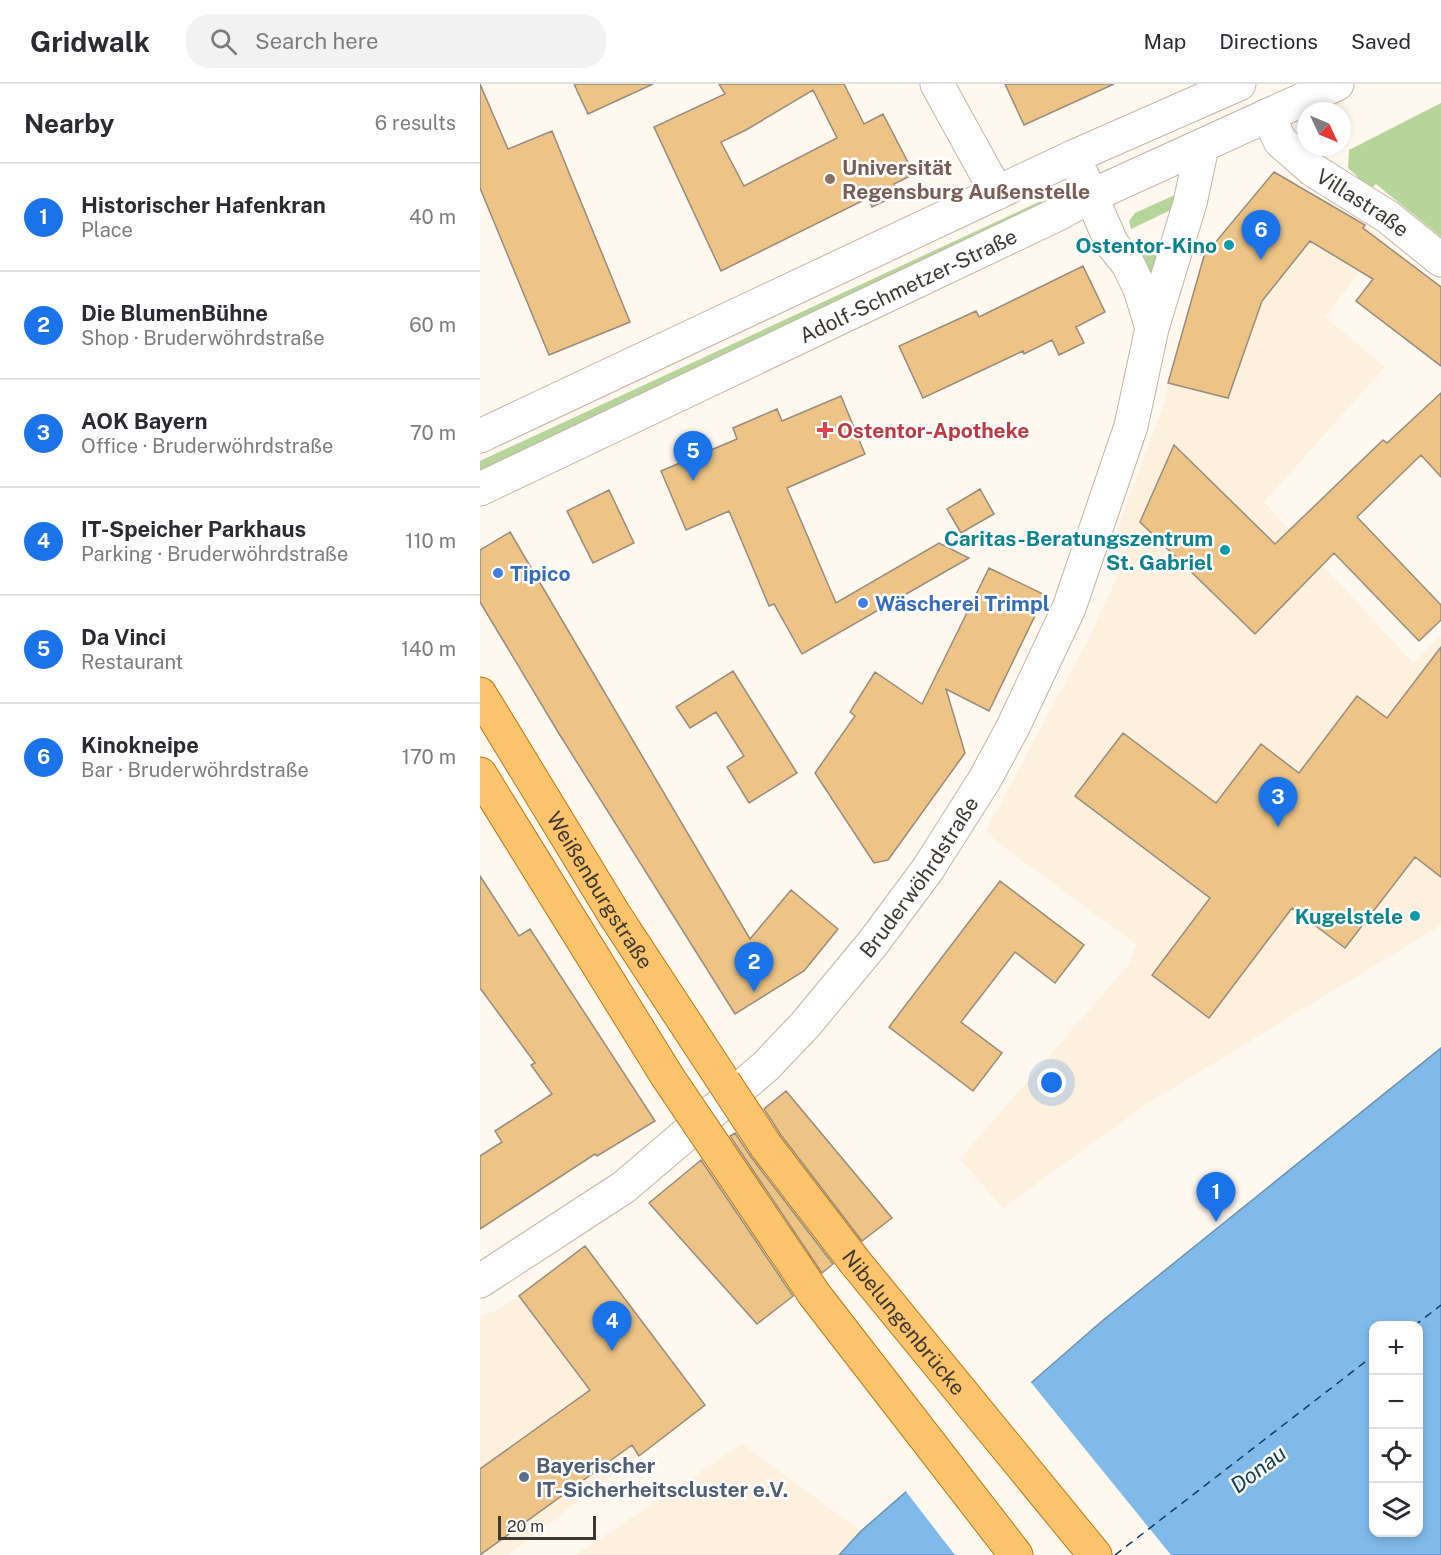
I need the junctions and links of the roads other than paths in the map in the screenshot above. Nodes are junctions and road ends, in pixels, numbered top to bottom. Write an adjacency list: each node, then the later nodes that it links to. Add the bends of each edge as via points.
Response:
1 (937, 84): 7 (street)
2 (1239, 84): 6 (street)
3 (1337, 84): 4 (street, Adolf-Schmetzer-Straße)
4 (1268, 115): 5 (street, Adolf-Schmetzer-Straße); 9 (street, Villastraße, via 1280,141 1313,170 1389,217)
5 (1202, 147): 8 (street, Adolf-Schmetzer-Straße); 10 (street, Bruderwöhrdstraße, via 1190,203)
6 (1075, 156): 7 (street); 8 (street, Bruderwöhrdstraße)
7 (997, 193): 11 (street)
8 (1090, 196): 10 (street, Bruderwöhrdstraße, via 1112,244 1128,264 1140,289); 12 (street, Adolf-Schmetzer-Straße)
9 (1441, 260)
10 (1152, 328): 16 (street, Bruderwöhrdstraße, via 1131,426 1069,608 985,779 928,869 873,943 766,1066 624,1187)
11 (480, 436)
12 (480, 489)
13 (480, 694): 15 (main road, Weißenburgstraße, via 614,914)
14 (480, 774): 17 (main road, Weißenburgstraße, bridge, via 668,1076 814,1294)
15 (724, 1082): 18 (main road, Nibelungenbrücke, bridge, via 766,1146 855,1262)
16 (480, 1281)
17 (1016, 1555)
18 (1095, 1555)

